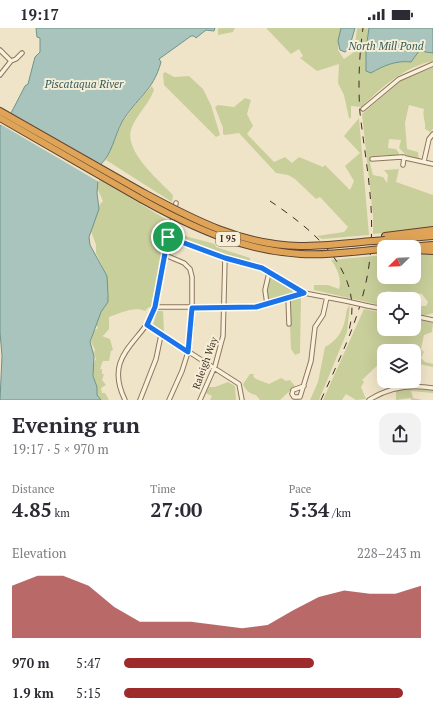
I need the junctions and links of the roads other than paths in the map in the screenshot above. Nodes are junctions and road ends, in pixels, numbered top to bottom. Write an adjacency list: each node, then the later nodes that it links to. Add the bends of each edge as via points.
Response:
1 (0, 50): 3 (street)
2 (22, 53): 3 (street)
3 (11, 61): 5 (street)
4 (433, 64): 6 (street, via 399,79)
5 (0, 75)
6 (363, 109)
7 (0, 111): 19 (highway, I 95, bridge, via 144,194 188,217 236,236 273,244 301,246)
8 (0, 118): 22 (highway, I 95, bridge, via 176,219 215,235 261,248 301,254)
9 (433, 134): 12 (street, via 429,139)
10 (404, 157): 11 (street); 12 (street); 14 (street)
11 (372, 159)
12 (424, 161): 13 (street)
13 (433, 164)
14 (403, 165)
15 (176, 203): 18 (street)
16 (433, 230): 19 (highway)
17 (433, 236): 19 (highway)
18 (168, 237): 25 (street); 26 (street)
19 (385, 238)
20 (433, 244): 21 (highway)
21 (421, 245)
22 (377, 249)
23 (421, 250): 24 (highway)
24 (433, 251)
25 (165, 255): 32 (street); 34 (street, via 181,261 190,269)
26 (225, 258): 27 (street, via 256,266); 33 (street, Raleigh Way)
27 (269, 273): 28 (street); 31 (street, via 265,290)
28 (304, 293): 29 (street); 30 (street)
29 (288, 297): 31 (street); 38 (street)
30 (327, 297): 35 (street, bridge); 43 (street, via 323,315 315,327)
31 (267, 304): 33 (street, via 256,307)
32 (155, 307): 34 (street); 39 (street)
33 (226, 307): 34 (street); 42 (street, Raleigh Way, via 224,336)
34 (192, 308): 41 (street)
35 (377, 308)
36 (421, 317): 37 (street)
37 (433, 320)
38 (289, 324)
39 (147, 325): 40 (street); 45 (street, via 128,346 121,361 120,381)
40 (161, 335): 41 (street); 46 (street, via 156,359)
41 (188, 352): 42 (street); 47 (street)
42 (214, 368): 48 (street, Raleigh Way); 49 (street, via 239,384)
43 (304, 386)
44 (433, 388): 50 (street, via 403,386)
45 (125, 400)
46 (140, 400)
47 (169, 400)
48 (200, 400)
49 (242, 400)
50 (369, 400)

